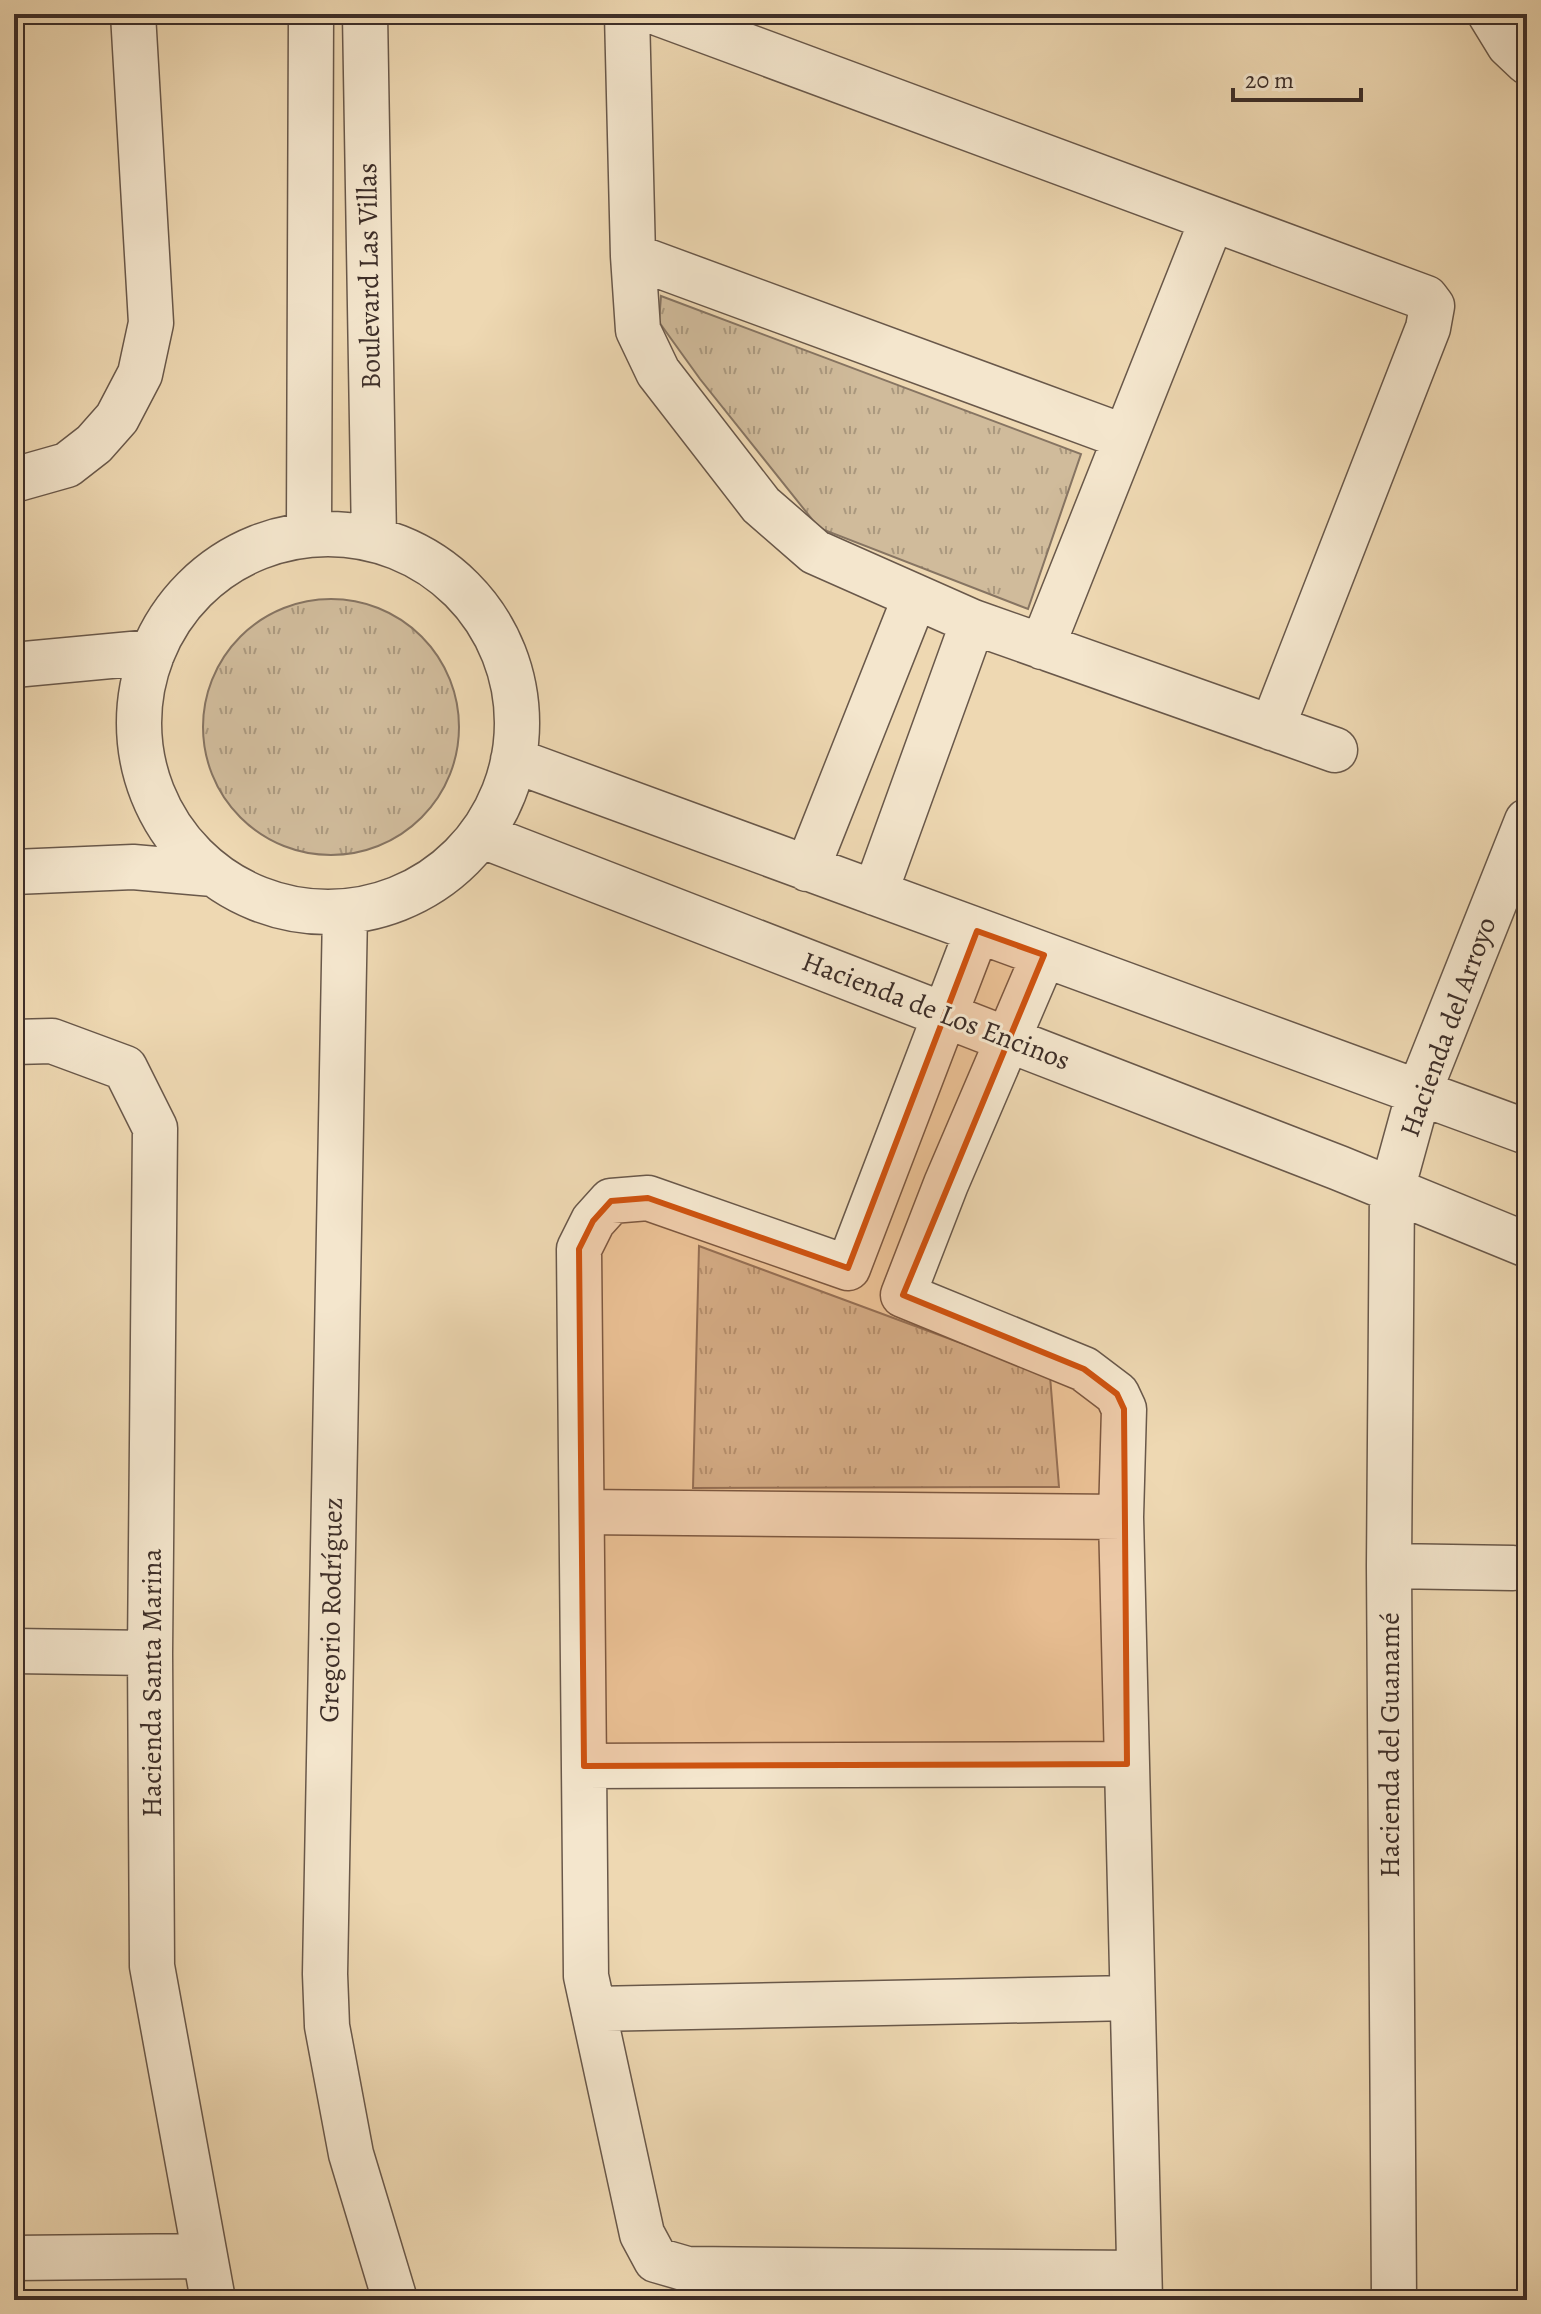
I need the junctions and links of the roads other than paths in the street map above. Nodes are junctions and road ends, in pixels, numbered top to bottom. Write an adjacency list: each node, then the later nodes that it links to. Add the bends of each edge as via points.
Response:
1 (133, 14): 9 (street, via 151,323 140,374 117,418 94,444 67,465)
2 (311, 14): 10 (street, Boulevard Las Villas)
3 (365, 14): 11 (street, Boulevard Las Villas)
4 (627, 14): 7 (street)
5 (660, 14): 6 (street)
6 (1212, 220): 8 (street); 17 (street, via 1418,293 1432,306 1428,328)
7 (633, 256): 8 (street); 12 (street, via 638,330 658,372 761,505 815,552)
8 (1125, 437): 14 (street)
9 (14, 480)
10 (309, 529): 11 (street); 15 (street, via 243,554 215,572 189,595)
11 (374, 539): 19 (street, via 432,564 457,584 496,635 515,696)
12 (915, 597): 13 (street); 22 (street)
13 (973, 622): 14 (street); 25 (street)
14 (1042, 647): 17 (street)
15 (153, 652): 16 (street); 24 (street, via 139,721 142,757 166,822)
16 (14, 665)
17 (1272, 728): 18 (street)
18 (1335, 750)
19 (513, 760): 21 (street, via 506,787); 22 (street)
20 (1527, 821): 32 (street, Hacienda del Arroyo)
21 (480, 835): 26 (street, via 434,880 387,903); 29 (street, Hacienda de Los Encinos)
22 (807, 869): 25 (street)
23 (14, 872): 24 (street, via 133,867)
24 (213, 874): 26 (street, via 276,905)
25 (875, 893): 27 (street)
26 (345, 912): 50 (street, Gregorio Rodríguez, via 325,1974 327,2026 351,2154)
27 (977, 931): 28 (street); 29 (street)
28 (1044, 955): 30 (street); 32 (street)
29 (945, 1015): 30 (street, Hacienda de Los Encinos); 36 (street, via 848,1268 648,1198 611,1201 593,1221 579,1249)
30 (1008, 1039): 34 (street, Hacienda de Los Encinos); 37 (street, via 903,1295 1084,1369 1117,1394 1124,1409)
31 (14, 1042): 41 (street, Hacienda Santa Marina, via 52,1041 125,1068 155,1128)
32 (1419, 1092): 33 (street); 34 (street, Hacienda del Arroyo)
33 (1527, 1132)
34 (1392, 1190): 35 (street, Hacienda de Los Encinos); 38 (street, Hacienda del Guanamé)
35 (1527, 1245)
36 (582, 1512): 37 (street); 43 (street)
37 (1121, 1517): 42 (street)
38 (1389, 1566): 39 (street); 51 (street, Hacienda del Guanamé)
39 (1513, 1568)
40 (14, 1651): 41 (street)
41 (150, 1653): 46 (street, Hacienda Santa Marina, via 152,1966)
42 (1127, 1764): 43 (street); 44 (street)
43 (584, 1766): 45 (street, via 586,1976)
44 (1132, 1998): 45 (street); 48 (street)
45 (594, 2009): 48 (street, via 642,2234 656,2260 687,2269)
46 (204, 2256): 47 (street); 49 (street, Hacienda Santa Marina)
47 (14, 2258)
48 (1139, 2286)
49 (213, 2300)
50 (395, 2300)
51 (1394, 2300)

